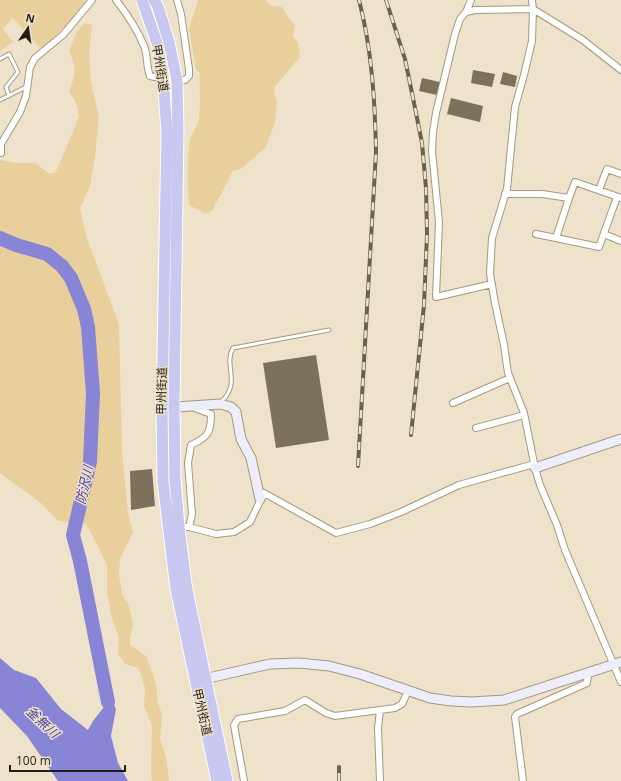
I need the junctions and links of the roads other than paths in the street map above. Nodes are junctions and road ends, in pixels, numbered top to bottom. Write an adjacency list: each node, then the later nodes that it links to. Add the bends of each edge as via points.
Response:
1 (92, 0): 14 (street, via 63,35 35,58 30,67)
2 (116, 0): 12 (street, via 127,13 144,46 150,76)
3 (142, 0): 12 (highway, 甲州街道, via 158,46)
4 (154, 0): 13 (highway, 甲州街道, via 169,42)
5 (177, 0): 13 (street, via 189,69 189,76 185,80)
6 (471, 0): 9 (street)
7 (532, 0): 8 (street)
8 (533, 10): 9 (street); 11 (street, via 583,40); 20 (street, via 532,41 515,107)
9 (466, 12): 27 (street, via 460,19 455,34 433,132 432,151 439,222 436,297)
10 (0, 59): 15 (lane, via 9,54 18,72 6,87)
11 (621, 70)
12 (163, 76): 34 (highway, 甲州街道, via 167,132)
13 (177, 81): 32 (highway, 甲州街道)
14 (28, 86): 15 (lane); 17 (street, via 20,112 1,144)
15 (9, 96): 16 (lane)
16 (0, 100)
17 (1, 153)
18 (621, 174): 19 (street, via 607,169)
19 (599, 190): 21 (street, via 575,182); 22 (street)
20 (505, 194): 21 (street, via 542,194); 27 (street, via 492,238)
21 (569, 198): 25 (street)
22 (619, 198): 24 (street)
23 (536, 234): 25 (street)
24 (604, 234): 25 (street, via 599,248); 26 (street)
25 (556, 238)
26 (621, 241)
27 (492, 284): 29 (street)
28 (328, 330): 31 (lane, via 233,348 230,353 232,386)
29 (510, 378): 30 (street); 35 (street)
30 (453, 403)
31 (220, 404): 33 (street); 39 (street, via 231,407 236,412 241,439 252,458)
32 (174, 406): 33 (street); 34 (street); 40 (highway, 甲州街道, via 175,480)
33 (186, 406): 40 (street, via 211,414 211,426 204,439 192,445 188,463 192,514)
34 (162, 408): 43 (highway, 甲州街道, via 163,482 176,589)
35 (524, 415): 36 (street); 38 (street)
36 (476, 428)
37 (621, 440): 38 (street)
38 (534, 466): 39 (street, via 459,485 401,512 336,533 264,493); 41 (street, via 565,550)
39 (260, 499): 40 (street, via 250,522 234,532 216,534)
40 (184, 527): 43 (highway, 甲州街道, via 186,584)
41 (617, 663): 42 (street); 44 (street)
42 (588, 673): 45 (street, via 504,700 451,701); 51 (street, via 587,683 515,717)
43 (200, 680): 45 (street, via 270,664 299,663 328,666 360,674); 47 (highway, 甲州街道, via 203,711); 48 (highway, 甲州街道)
44 (621, 682)
45 (408, 691): 46 (street, via 402,704 395,708)
46 (380, 710): 49 (street, via 335,716 305,700 286,711 238,718 234,725); 50 (street)
47 (217, 781)
48 (227, 781)
49 (244, 781)
50 (380, 781)
51 (523, 781)

